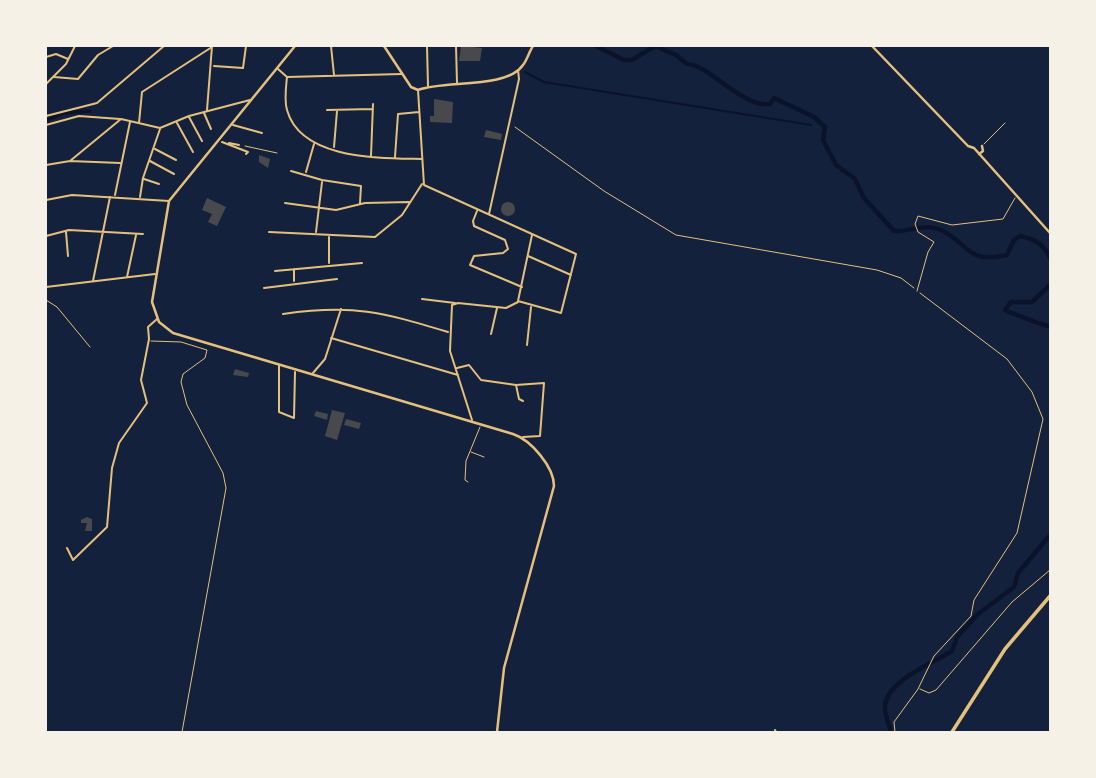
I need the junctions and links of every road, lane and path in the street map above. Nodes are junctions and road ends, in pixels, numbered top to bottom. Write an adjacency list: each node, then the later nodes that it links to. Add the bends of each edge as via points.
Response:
1 (75, 46): 14 (street)
2 (113, 46): 20 (street, via 97,55 79,79)
3 (164, 46): 37 (street, via 97,103)
4 (212, 46): 15 (street); 42 (street, via 142,92)
5 (246, 46): 15 (street, via 243,68)
6 (295, 46): 16 (street)
7 (331, 46): 19 (street)
8 (384, 46): 18 (street)
9 (427, 46): 24 (street)
10 (456, 46): 23 (street)
11 (533, 46): 17 (street)
12 (872, 46): 57 (street)
13 (46, 57): 14 (street, via 56,54)
14 (69, 59): 20 (street)
15 (212, 66): 33 (street)
16 (278, 69): 21 (street); 26 (street)
17 (518, 70): 23 (street, via 488,82); 45 (street)
18 (403, 74): 19 (street); 25 (street, via 411,87)
19 (334, 76): 21 (street)
20 (54, 77): 22 (street)
21 (287, 77): 52 (street, via 285,102 291,121 301,136)
22 (46, 84)
23 (457, 84): 24 (street)
24 (428, 86): 25 (street)
25 (419, 89): 34 (street)
26 (251, 100): 27 (street); 29 (street)
27 (237, 103): 29 (street); 33 (street)
28 (373, 104): 30 (street)
29 (244, 108): 44 (street)
30 (373, 109): 32 (street); 63 (street)
31 (327, 110): 32 (street)
32 (337, 110): 58 (street)
33 (206, 111): 38 (street); 48 (street)
34 (420, 112): 35 (street); 65 (street)
35 (398, 114): 36 (street); 64 (street)
36 (392, 115)
37 (46, 116)
38 (189, 116): 41 (street); 50 (street)
39 (121, 119): 40 (street); 46 (street, via 68,117); 67 (street)
40 (131, 121): 42 (street); 69 (street)
41 (177, 122): 47 (street); 59 (street)
42 (139, 123): 47 (street)
43 (1005, 123): 55 (lane)
44 (232, 124): 49 (street); 51 (street)
45 (510, 124): 89 (street); 115 (path, via 676,235 877,270 901,278)
46 (46, 125)
47 (160, 128): 56 (street)
48 (211, 129)
49 (262, 133)
50 (202, 141)
51 (220, 141): 54 (street); 83 (street)
52 (315, 143): 58 (street); 72 (street)
53 (239, 145): 54 (street); 60 (path)
54 (234, 146): 61 (street)
55 (982, 146): 57 (street); 62 (street)
56 (154, 148): 66 (street); 68 (street)
57 (974, 148): 62 (street)
58 (333, 149): 63 (street)
59 (193, 152)
60 (277, 153)
61 (246, 154)
62 (979, 154): 80 (street)
63 (371, 157): 64 (street)
64 (395, 158): 65 (street)
65 (422, 159): 76 (street)
66 (176, 160)
67 (70, 161): 69 (street); 70 (street)
68 (149, 161): 73 (street); 74 (street)
69 (121, 163): 79 (street)
70 (46, 165)
71 (291, 171): 72 (street)
72 (305, 173): 75 (street)
73 (174, 174)
74 (143, 178): 77 (street); 81 (street)
75 (323, 180): 86 (street, via 360,186); 87 (street)
76 (423, 183): 84 (street); 88 (street)
77 (159, 184)
78 (110, 197): 79 (street); 82 (street, via 72,195); 91 (street)
79 (114, 197): 81 (street)
80 (1016, 197): 95 (street); 115 (lane, via 1003,219 952,225 920,215 915,226 934,243)
81 (140, 198): 83 (street)
82 (46, 200)
83 (169, 201): 106 (street)
84 (410, 202): 86 (street); 99 (street, via 402,215 375,237)
85 (285, 203): 87 (street)
86 (360, 204): 87 (street, via 336,210)
87 (318, 208): 94 (street)
88 (478, 210): 89 (street); 113 (street, via 474,226 505,240 508,248 503,253 474,256 470,265)
89 (489, 215): 96 (street)
90 (66, 231): 91 (street); 98 (street); 100 (street)
91 (102, 232): 97 (street); 110 (street)
92 (269, 232): 94 (street)
93 (143, 233): 97 (street)
94 (315, 233): 99 (street)
95 (1051, 233)
96 (532, 234): 101 (street); 107 (street, via 576,254)
97 (136, 235): 108 (street)
98 (46, 236)
99 (329, 236): 103 (street)
100 (68, 256)
101 (528, 256): 107 (street); 113 (street)
102 (362, 263): 103 (street)
103 (329, 264): 104 (street)
104 (295, 268): 105 (street); 111 (street)
105 (275, 271)
106 (155, 274): 108 (street); 124 (street, via 152,302)
107 (572, 276): 120 (street, via 561,313)
108 (127, 278): 110 (street)
109 (337, 279): 111 (street)
110 (93, 282): 112 (street)
111 (294, 282): 114 (street)
112 (46, 287)
113 (522, 287): 118 (street)
114 (264, 288)
115 (917, 291): 147 (path, via 1007,359 1032,392 1043,419 1020,527 974,600 971,616 931,661)
116 (422, 299): 119 (street)
117 (46, 300): 130 (lane)
118 (519, 302): 120 (street); 121 (street)
119 (453, 304): 121 (street); 125 (street)
120 (532, 306): 129 (street)
121 (497, 307): 126 (street)
122 (341, 308): 123 (street); 125 (street, via 365,309); 127 (street)
123 (283, 314)
124 (157, 319): 128 (street, via 149,323); 131 (street, via 173,333)
125 (449, 332): 132 (street)
126 (491, 334)
127 (331, 338): 134 (street, via 324,359); 135 (street)
128 (149, 339): 144 (street, via 141,380 146,403 120,443 112,468 109,522 73,560); 148 (lane, via 181,341 206,350 206,357 185,371 181,382 225,483)
129 (527, 345)
130 (90, 348)
131 (279, 364): 133 (street); 133 (street, via 279,412 294,418)
132 (456, 368): 135 (street); 136 (street, via 469,365 481,380)
133 (295, 369): 134 (street)
134 (312, 374): 138 (street)
135 (458, 376): 138 (street)
136 (516, 385): 137 (street); 140 (street, via 544,383 540,436)
137 (523, 401)
138 (471, 422): 139 (street)
139 (481, 425): 140 (street); 141 (lane)
140 (523, 438): 149 (street, via 552,474 554,486 504,668)
141 (470, 452): 142 (lane); 143 (lane, via 465,470)
142 (484, 457)
143 (468, 482)
144 (67, 548)
145 (1051, 570): 147 (path, via 1012,602 936,690)
146 (1051, 596): 151 (main road, via 1005,649)
147 (918, 689): 150 (path, via 894,722)
148 (181, 733)
149 (497, 733)
150 (895, 733)
151 (953, 733)

